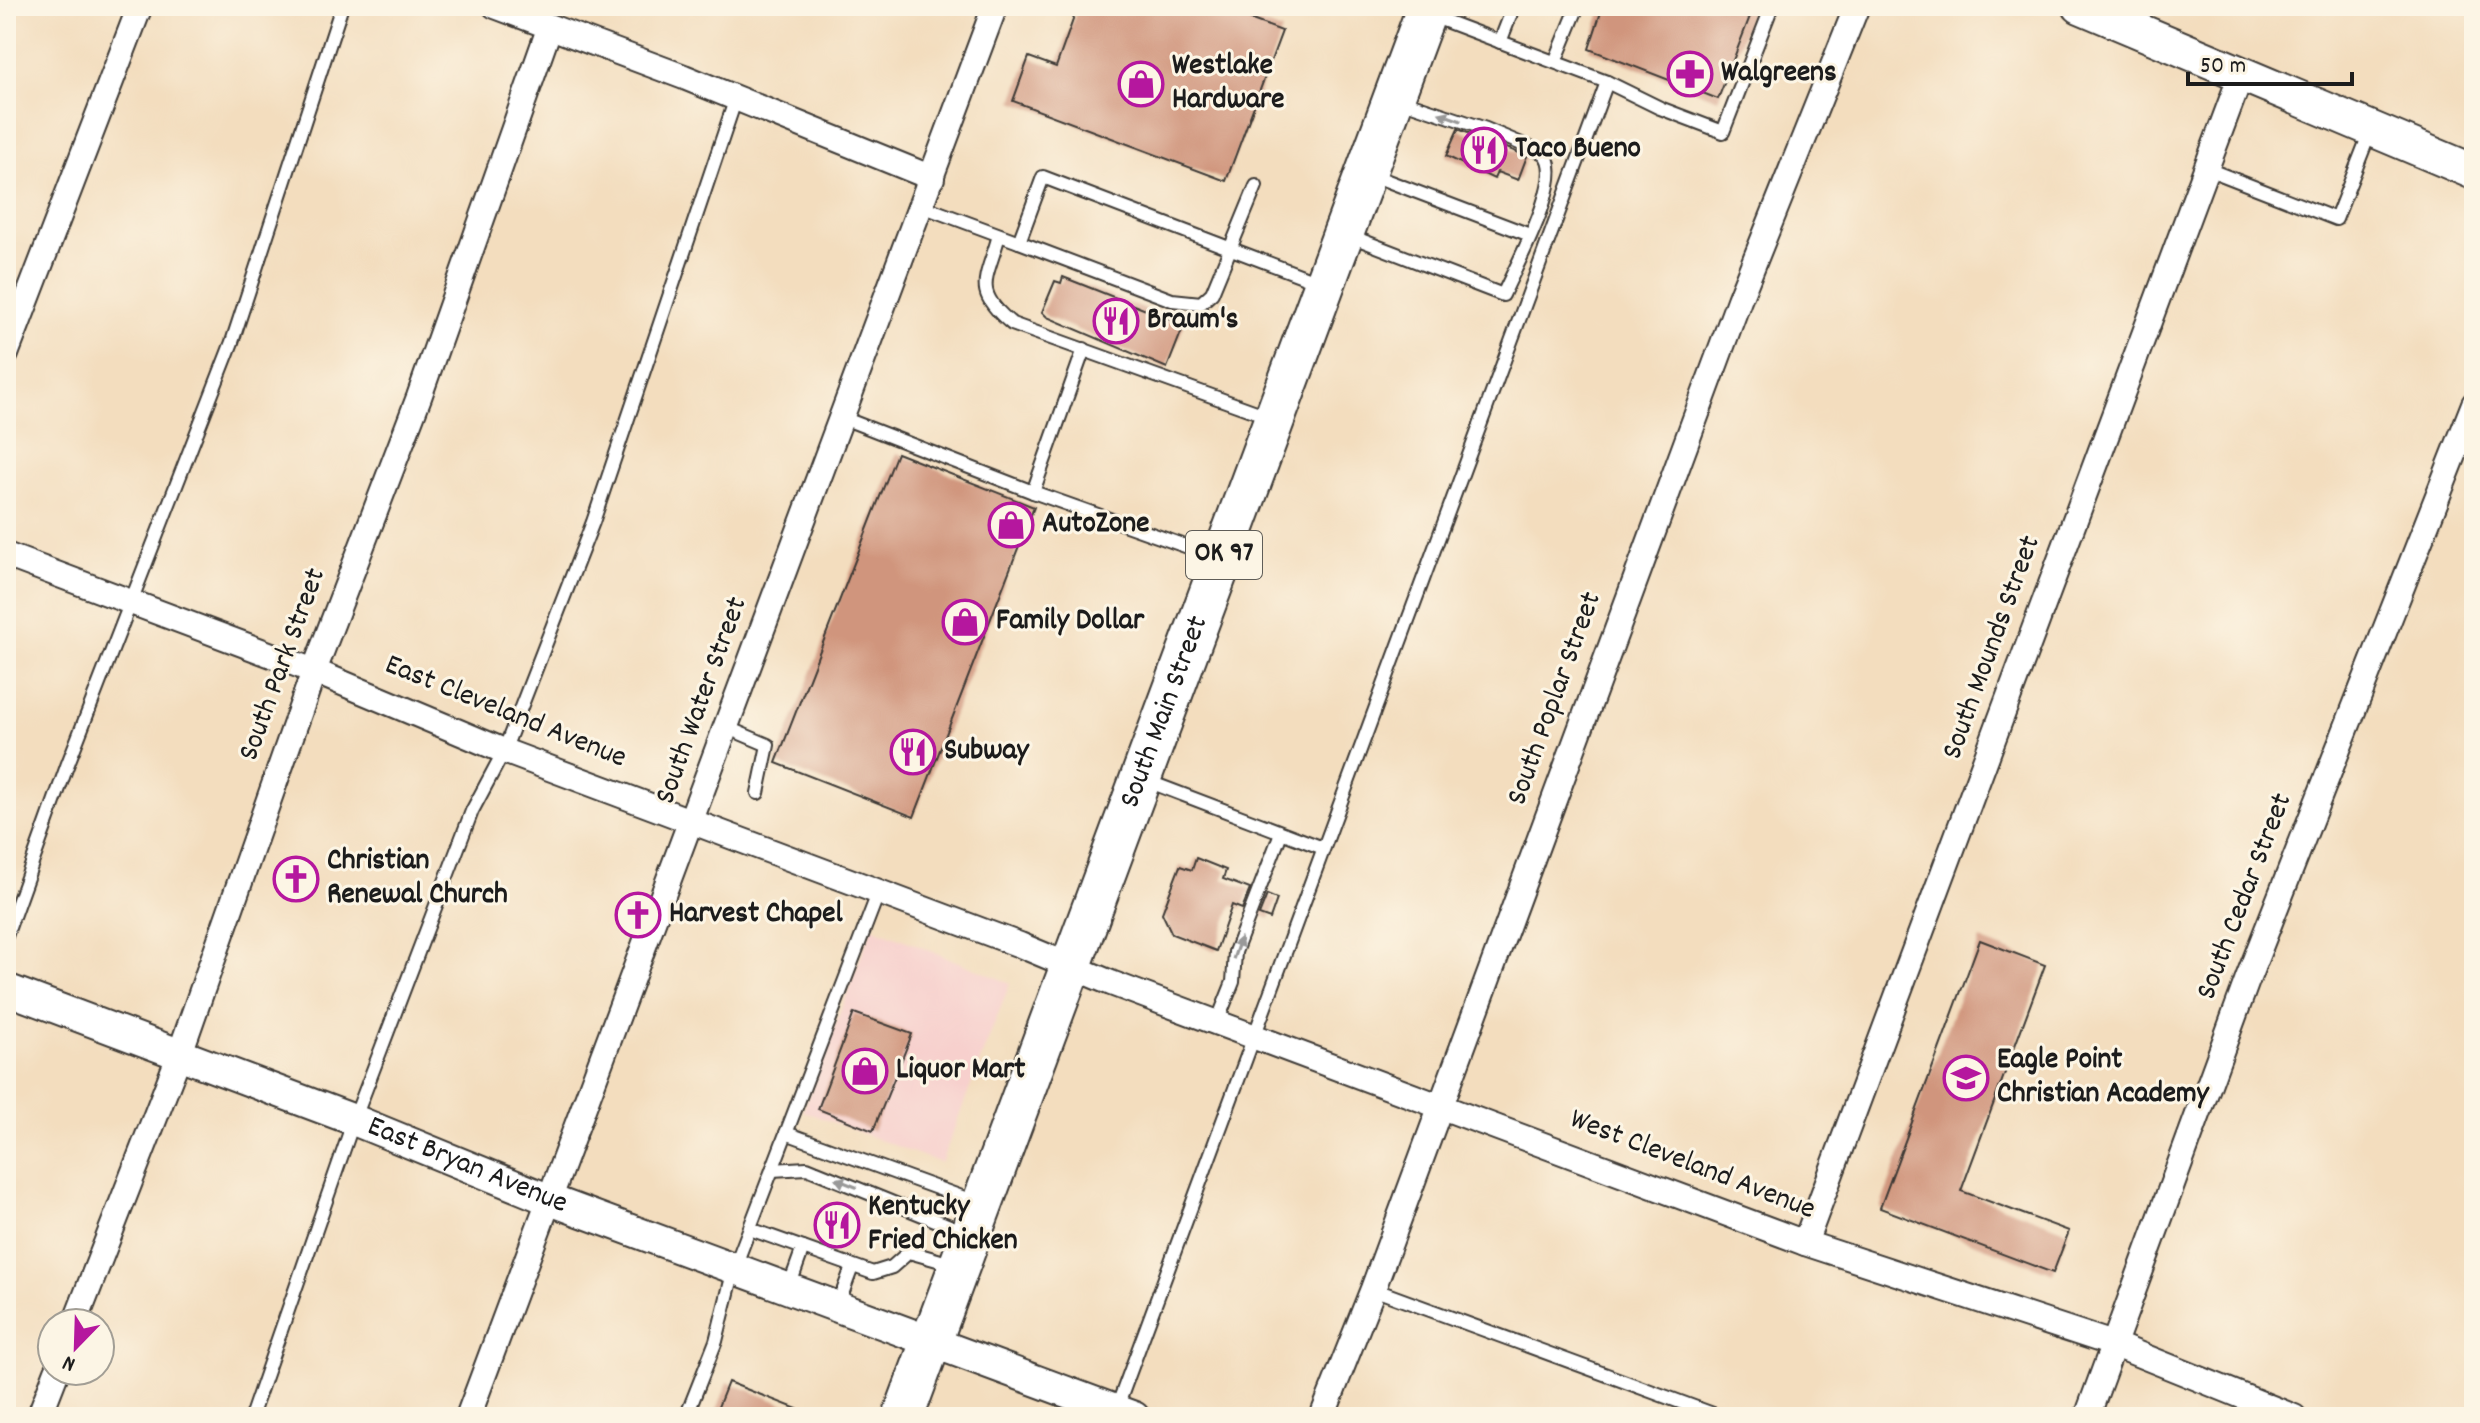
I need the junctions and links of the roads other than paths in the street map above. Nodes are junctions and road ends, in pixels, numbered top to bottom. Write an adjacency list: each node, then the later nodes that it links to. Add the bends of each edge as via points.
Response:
1 (140, 6): 32 (street)
2 (342, 6): 39 (lane, via 232,342)
3 (495, 6): 11 (street)
4 (995, 6): 22 (street, South Water Street)
5 (1514, 6): 12 (lane)
6 (1578, 6): 13 (lane)
7 (1772, 6): 15 (lane, via 1723,132)
8 (1857, 6): 55 (street, South Poplar Street, via 1739,300)
9 (2080, 6): 14 (main road)
10 (1426, 10): 12 (lane); 17 (main road, South Main Street / OK 97)
11 (549, 29): 16 (street); 40 (street, South Park Street, via 419,397)
12 (1500, 42): 13 (lane)
13 (1555, 62): 15 (lane)
14 (2241, 75): 18 (main road); 19 (street, South Mounds Street)
15 (1607, 82): 47 (lane)
16 (736, 98): 22 (street); 42 (lane, via 593,522)
17 (1394, 98): 21 (main road, South Main Street / OK 97); 27 (lane, one-way to 17, via 1549,191 1550,159 1499,134)
18 (2371, 129): 19 (lane, via 2336,219); 20 (main road)
19 (2205, 168): 62 (street, South Mounds Street)
20 (2474, 172)
21 (1366, 173): 25 (main road, South Main Street / OK 97); 27 (lane)
22 (932, 178): 24 (street, South Water Street)
23 (1256, 186): 29 (lane)
24 (922, 206): 26 (lane); 34 (street, South Water Street)
25 (1344, 233): 27 (lane, via 1500,295); 30 (main road, South Main Street / OK 97)
26 (999, 235): 28 (lane); 31 (lane, via 984,291 990,305 1012,324)
27 (1530, 235)
28 (1019, 242): 29 (lane, via 1190,304 1201,303 1212,293); 29 (lane, via 1043,177)
29 (1232, 249): 30 (lane)
30 (1325, 284): 35 (main road, South Main Street / OK 97)
31 (1084, 349): 35 (lane); 36 (lane)
32 (6, 354)
33 (2474, 404): 71 (street, South Cedar Street, via 2248,978)
34 (843, 418): 36 (lane); 41 (street, South Water Street)
35 (1275, 418): 38 (main road, South Main Street / OK 97)
36 (1033, 492): 38 (lane)
37 (6, 555): 39 (street, East Cleveland Avenue)
38 (1222, 559): 43 (main road, South Main Street / OK 97)
39 (130, 603): 40 (street, East Cleveland Avenue); 49 (lane)
40 (314, 671): 42 (street, East Cleveland Avenue); 54 (street, South Park Street)
41 (728, 728): 44 (lane, via 768,745); 45 (street, South Water Street)
42 (504, 751): 45 (street, East Cleveland Avenue); 56 (lane, via 472,811)
43 (1140, 778): 46 (lane); 50 (main road, South Main Street / OK 97)
44 (758, 793)
45 (693, 820): 48 (street, East Cleveland Avenue); 59 (street, South Water Street)
46 (1281, 833): 47 (lane); 52 (lane, one-way to 46, via 1233,982 1235,952)
47 (1323, 848): 53 (lane)
48 (879, 890): 50 (street, East Cleveland Avenue); 57 (lane)
49 (6, 936)
50 (1070, 967): 52 (street, West Cleveland Avenue); 61 (main road, South Main Street / OK 97)
51 (6, 989): 54 (street, East Bryan Avenue)
52 (1217, 1022): 53 (street, West Cleveland Avenue)
53 (1252, 1036): 55 (street, West Cleveland Avenue); 73 (lane)
54 (179, 1056): 56 (street, East Bryan Avenue); 68 (street, South Park Street)
55 (1439, 1104): 62 (street, West Cleveland Avenue); 67 (street, South Poplar Street)
56 (354, 1120): 59 (street, East Bryan Avenue); 75 (lane)
57 (786, 1133): 58 (lane); 61 (lane)
58 (772, 1170): 60 (lane); 61 (lane, one-way to 58, via 807,1168)
59 (550, 1200): 65 (street, East Bryan Avenue); 76 (street, South Water Street)
60 (750, 1229): 63 (lane); 65 (lane)
61 (970, 1235): 64 (lane, via 909,1252 883,1271); 70 (main road, South Main Street / OK 97)
62 (1805, 1243): 71 (street, West Cleveland Avenue)
63 (803, 1248): 64 (lane); 66 (lane)
64 (852, 1267): 69 (lane)
65 (734, 1269): 66 (street, East Bryan Avenue); 77 (lane, via 716,1341)
66 (788, 1289): 69 (street, East Bryan Avenue)
67 (1373, 1289): 79 (street, South Poplar Street); 80 (lane)
68 (81, 1307)
69 (837, 1307): 70 (street, East Bryan Avenue)
70 (931, 1341): 73 (street, East Bryan Avenue); 78 (main road, South Main Street / OK 97)
71 (2113, 1344): 81 (street, South Cedar Street); 82 (street, West Cleveland Avenue)
72 (51, 1387): 74 (street)
73 (1125, 1414)
74 (39, 1417)
75 (251, 1417)
76 (468, 1417)
77 (686, 1417)
78 (903, 1417)
79 (1322, 1417)
80 (1721, 1417)
81 (2087, 1417)
82 (2294, 1417)

